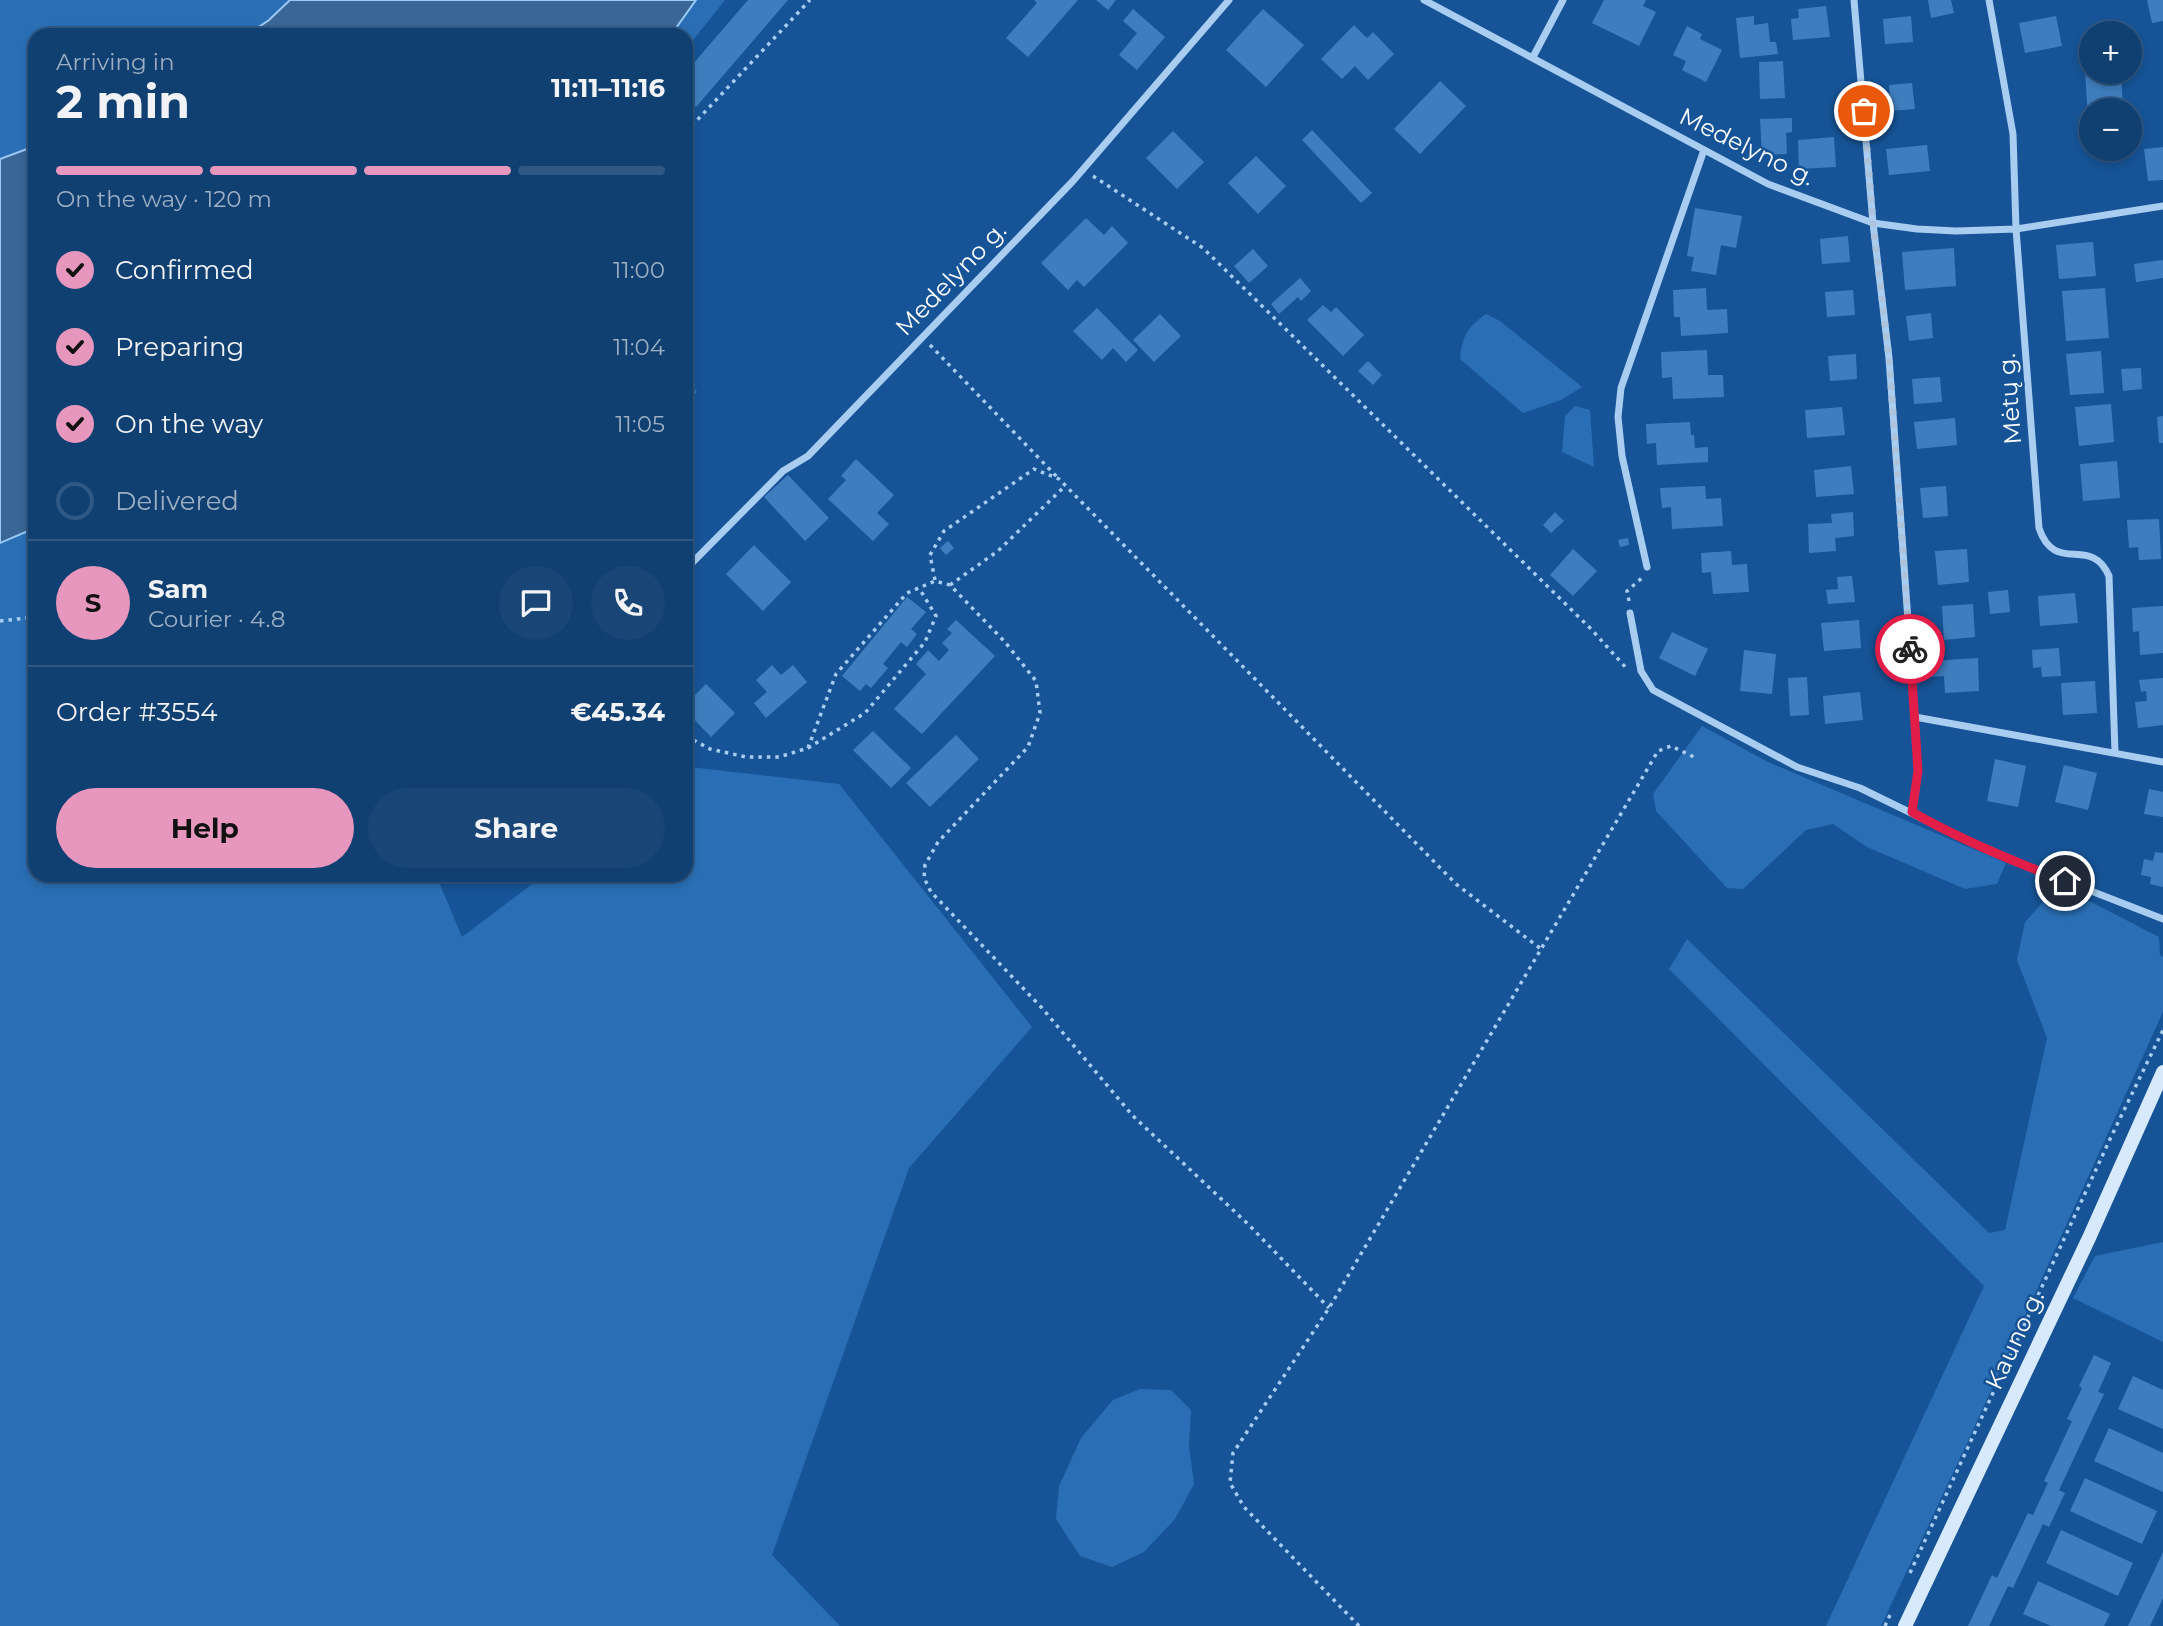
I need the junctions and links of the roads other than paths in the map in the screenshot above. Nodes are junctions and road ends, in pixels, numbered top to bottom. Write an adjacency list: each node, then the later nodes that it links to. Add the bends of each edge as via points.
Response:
1 (1229, 0): 11 (street, Medelyno g., via 1083,170 808,456 783,471)
2 (1424, 0): 6 (street, Medelyno g.)
3 (1563, 0): 6 (street)
4 (1854, 0): 9 (street)
5 (1989, 0): 10 (street, Mėtų g., via 2013,134)
6 (1533, 57): 7 (street, Medelyno g.)
7 (1704, 150): 9 (street, Medelyno g., via 1768,184); 12 (street, via 1621,388 1622,456)
8 (2163, 206): 10 (street, Medelyno g.)
9 (1873, 223): 10 (street, Medelyno g., via 1943,231); 14 (street, via 1889,358)
10 (2016, 229): 15 (street, Mėtų g., via 2039,528 2049,548 2093,557 2102,562 2109,576)
11 (693, 562)
12 (1647, 567)
13 (1630, 613): 17 (street, via 1641,671 1653,690 1797,767)
14 (1915, 717): 15 (street); 17 (street, via 1918,771)
15 (2115, 752): 16 (street)
16 (2163, 762)
17 (1912, 812): 18 (street, via 1991,852)
18 (2163, 919)
19 (2163, 1072): 20 (street, Kauno g.)
20 (1905, 1626)

